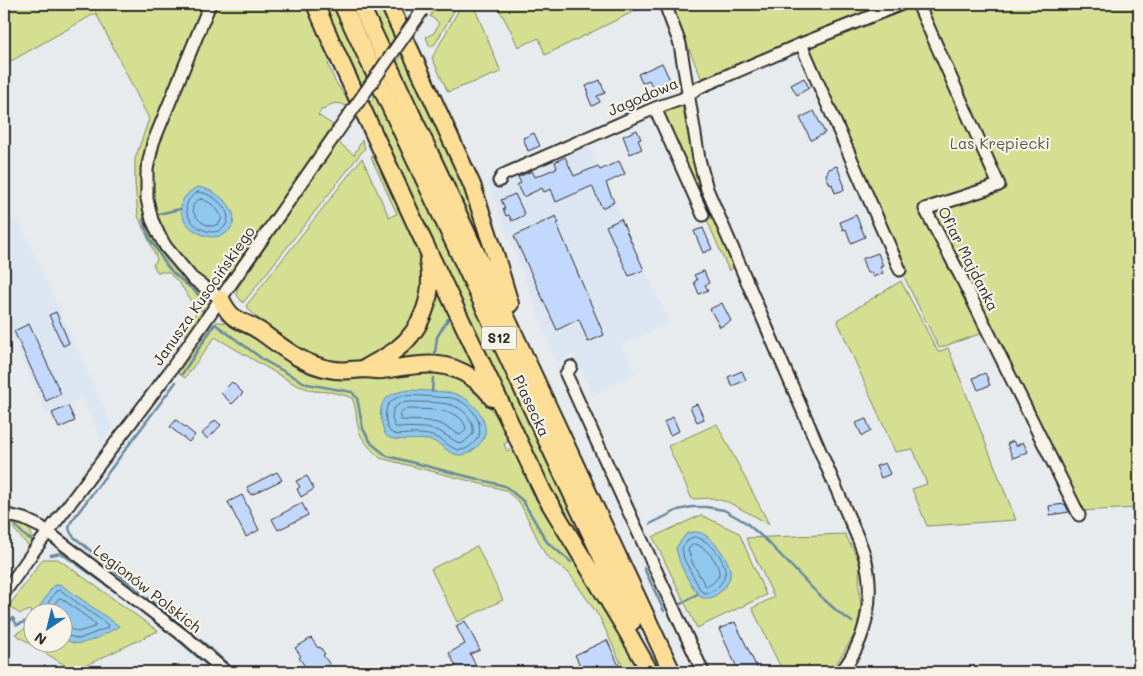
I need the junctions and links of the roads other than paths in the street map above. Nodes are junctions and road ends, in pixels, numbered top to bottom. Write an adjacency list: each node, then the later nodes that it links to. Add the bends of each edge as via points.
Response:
1 (210, 4): 17 (street, via 153,143 147,169 147,199 152,220 166,246 192,278)
2 (315, 4): 15 (highway)
3 (342, 4): 28 (highway, Piasecka / S12)
4 (360, 4): 18 (highway, Piasecka / S12)
5 (389, 4): 18 (highway, via 472,185)
6 (665, 4): 11 (street, via 680,44)
7 (902, 4): 10 (street, Jagodowa)
8 (918, 4): 23 (street, Ofiar Majdanka, via 999,185 925,209)
9 (424, 7): 17 (street, Janusza Kusocińskiego, bridge)
10 (801, 44): 11 (street, Jagodowa); 16 (street)
11 (689, 94): 12 (street, Jagodowa); 31 (street, via 707,189 864,554 869,583 866,621 856,649)
12 (655, 108): 13 (street, Jagodowa, via 503,175); 14 (street)
13 (499, 181)
14 (703, 215)
15 (422, 238): 20 (highway, via 430,270 424,312 404,344); 21 (highway)
16 (900, 270)
17 (221, 299): 20 (highway, via 232,317 310,364 329,370); 24 (street, Janusza Kusocińskiego)
18 (527, 361): 29 (highway, Piasecka / S12)
19 (571, 367): 30 (street, via 566,374)
20 (364, 369): 21 (highway, via 419,364 457,370 489,392)
21 (516, 436): 27 (highway, via 544,494)
22 (4, 514): 24 (street, Legionów Polskich, via 32,522)
23 (1079, 515)
24 (48, 532): 25 (street, Janusza Kusocińskiego); 26 (street, Legionów Polskich)
25 (4, 592)
26 (226, 672)
27 (650, 672)
28 (655, 672)
29 (672, 672)
30 (703, 672)
31 (841, 672)

